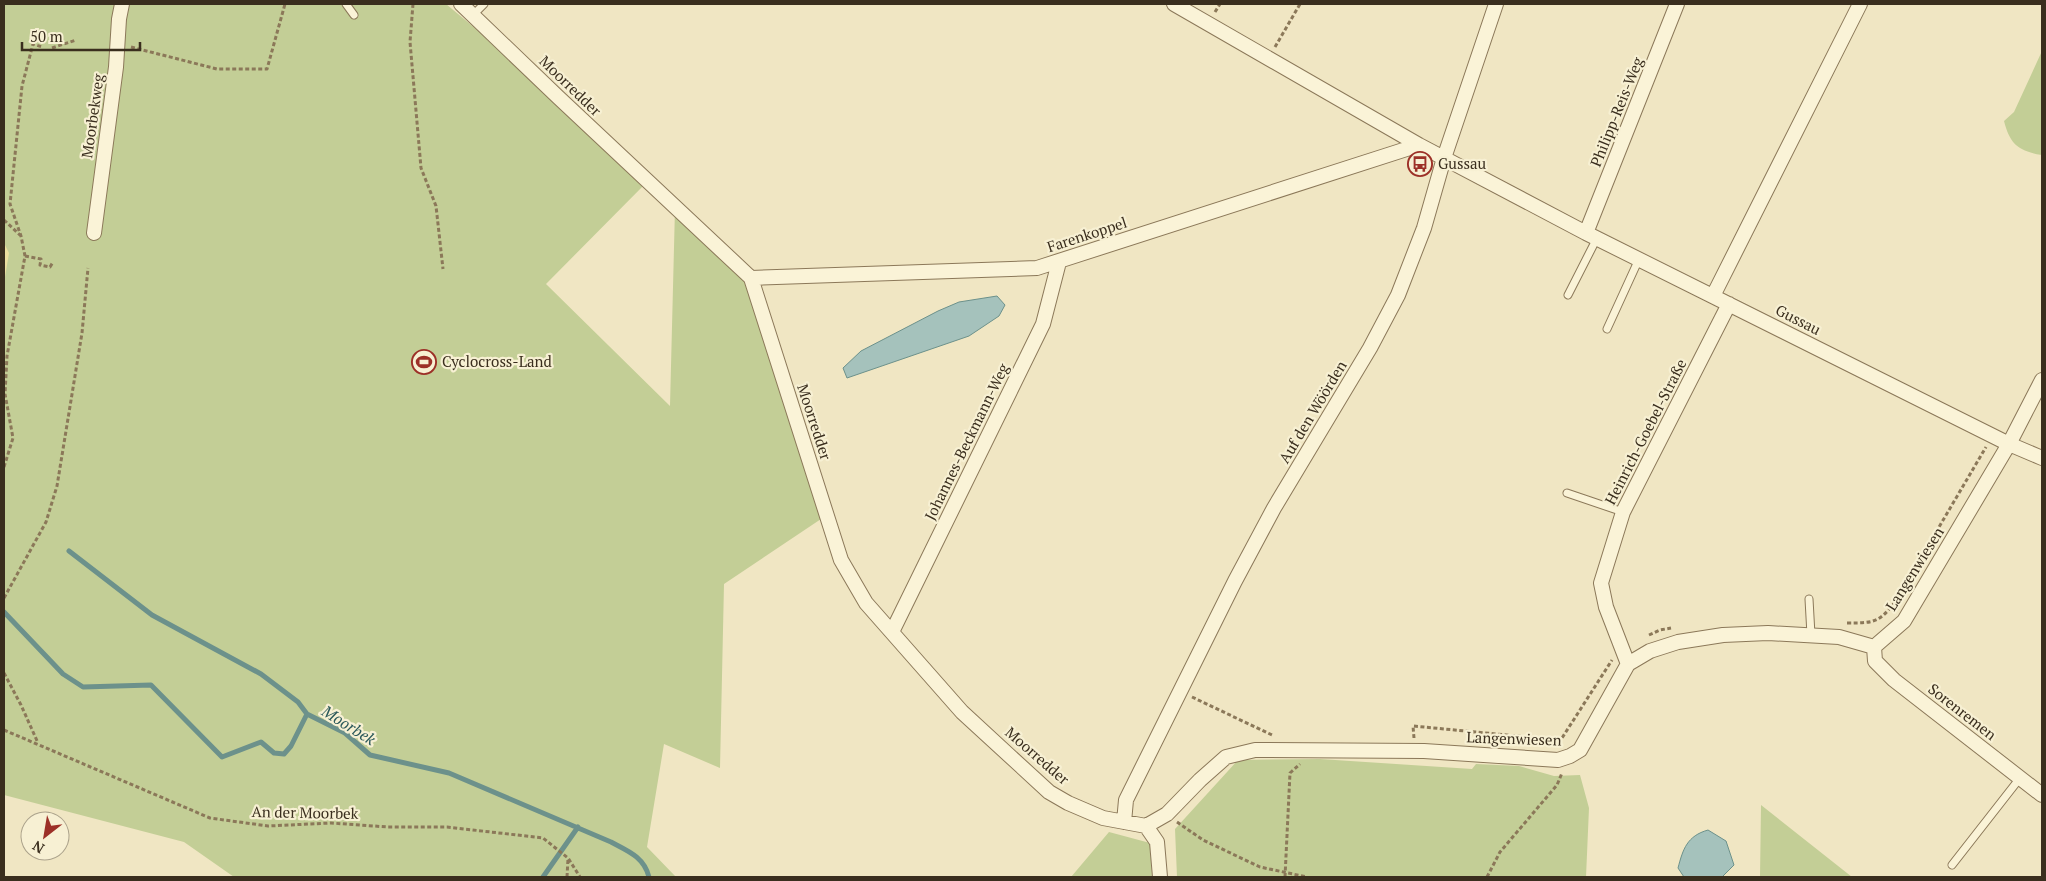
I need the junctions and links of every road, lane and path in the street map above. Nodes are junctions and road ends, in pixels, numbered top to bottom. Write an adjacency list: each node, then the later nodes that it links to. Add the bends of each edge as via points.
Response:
1 (122, 4): 15 (street, Moorbekweg)
2 (285, 4): 15 (path, via 266,69 217,69)
3 (346, 4): 13 (lane)
4 (413, 4): 30 (path, via 410,42 421,168 436,206)
5 (461, 4): 12 (street, Moorredder)
6 (484, 4): 12 (lane)
7 (1174, 4): 18 (street, Gussau)
8 (1300, 4): 18 (path)
9 (1496, 4): 20 (street, Auf den Wöörden)
10 (1677, 4): 24 (street, Philipp-Reis-Weg)
11 (1860, 4): 33 (street)
12 (473, 14): 31 (street, Moorredder)
13 (354, 15)
14 (76, 40): 17 (path)
15 (118, 44): 22 (street, Moorbekweg)
16 (42, 47): 23 (path, via 33,44 22,86 15,146 10,204)
17 (52, 48)
18 (1268, 58): 19 (street, Gussau)
19 (1419, 146): 20 (street, Gussau); 28 (street, Farenkoppel)
20 (1444, 158): 24 (street, Gussau); 51 (street, Auf den Wöörden, via 1424,228 1398,296 1274,508)
21 (4, 220): 23 (path)
22 (94, 233)
23 (21, 236): 25 (path)
24 (1592, 236): 26 (street, Gussau); 32 (lane)
25 (25, 256): 27 (path, via 41,259 40,265 50,267); 40 (path, via 7,356 5,394 13,438)
26 (1639, 259): 33 (street, Gussau); 35 (lane)
27 (53, 262)
28 (1059, 262): 31 (street, Farenkoppel, via 1037,268); 46 (street, Johannes-Beckmann-Weg, via 1043,324)
29 (88, 268): 43 (path, via 82,333 57,486 46,522)
30 (443, 269)
31 (751, 278): 46 (street, Moorredder, via 841,560 866,603)
32 (1568, 295)
33 (1713, 296): 34 (street, Gussau)
34 (1730, 304): 37 (street, Gussau); 42 (street, Heinrich-Goebel-Straße)
35 (1607, 330)
36 (2042, 380): 38 (street, Langenwiesen)
37 (1992, 436): 38 (street, Gussau); 45 (path, via 1895,602 1875,621)
38 (2009, 444): 39 (street, Gussau); 48 (street, Langenwiesen, via 1904,621)
39 (2042, 458)
40 (4, 467)
41 (1567, 493): 42 (lane)
42 (1623, 512): 49 (street, Heinrich-Goebel-Straße, via 1601,583 1606,607)
43 (4, 598)
44 (1809, 599): 47 (lane)
45 (1859, 623)
46 (892, 632): 60 (street, Moorredder, via 962,712 1049,792 1103,818)
47 (1811, 635): 48 (street, via 1839,637); 49 (street, via 1768,633 1678,642 1650,651)
48 (1874, 646): 57 (street, Sorenremen, via 1875,661 1894,680)
49 (1628, 664): 56 (street, Langenwiesen, via 1580,750)
50 (4, 673): 54 (path)
51 (1179, 691): 53 (path); 60 (street, Auf den Wöörden, via 1126,800)
52 (4, 730): 54 (path, An der Moorbek)
53 (1277, 738)
54 (38, 744): 62 (path, An der Moorbek, via 210,818 268,826 331,823 447,827 543,838)
55 (1318, 750): 56 (street, Langenwiesen, via 1558,760); 59 (street, Langenwiesen, via 1255,750 1226,757); 64 (path, via 1290,773)
56 (1570, 756): 70 (path, via 1557,785 1500,852)
57 (2020, 778): 58 (street, Sorenremen); 63 (lane)
58 (2042, 795)
59 (1167, 814): 61 (street, Langenwiesen); 64 (path, via 1203,840 1260,867)
60 (1124, 822): 61 (street, Moorredder)
61 (1146, 826): 67 (street, via 1157,842)
62 (568, 858): 65 (path); 66 (path)
63 (1952, 865)
64 (1286, 872): 68 (path); 69 (path)
65 (567, 877)
66 (580, 877)
67 (1160, 877)
68 (1285, 877)
69 (1307, 877)
70 (1487, 877)

